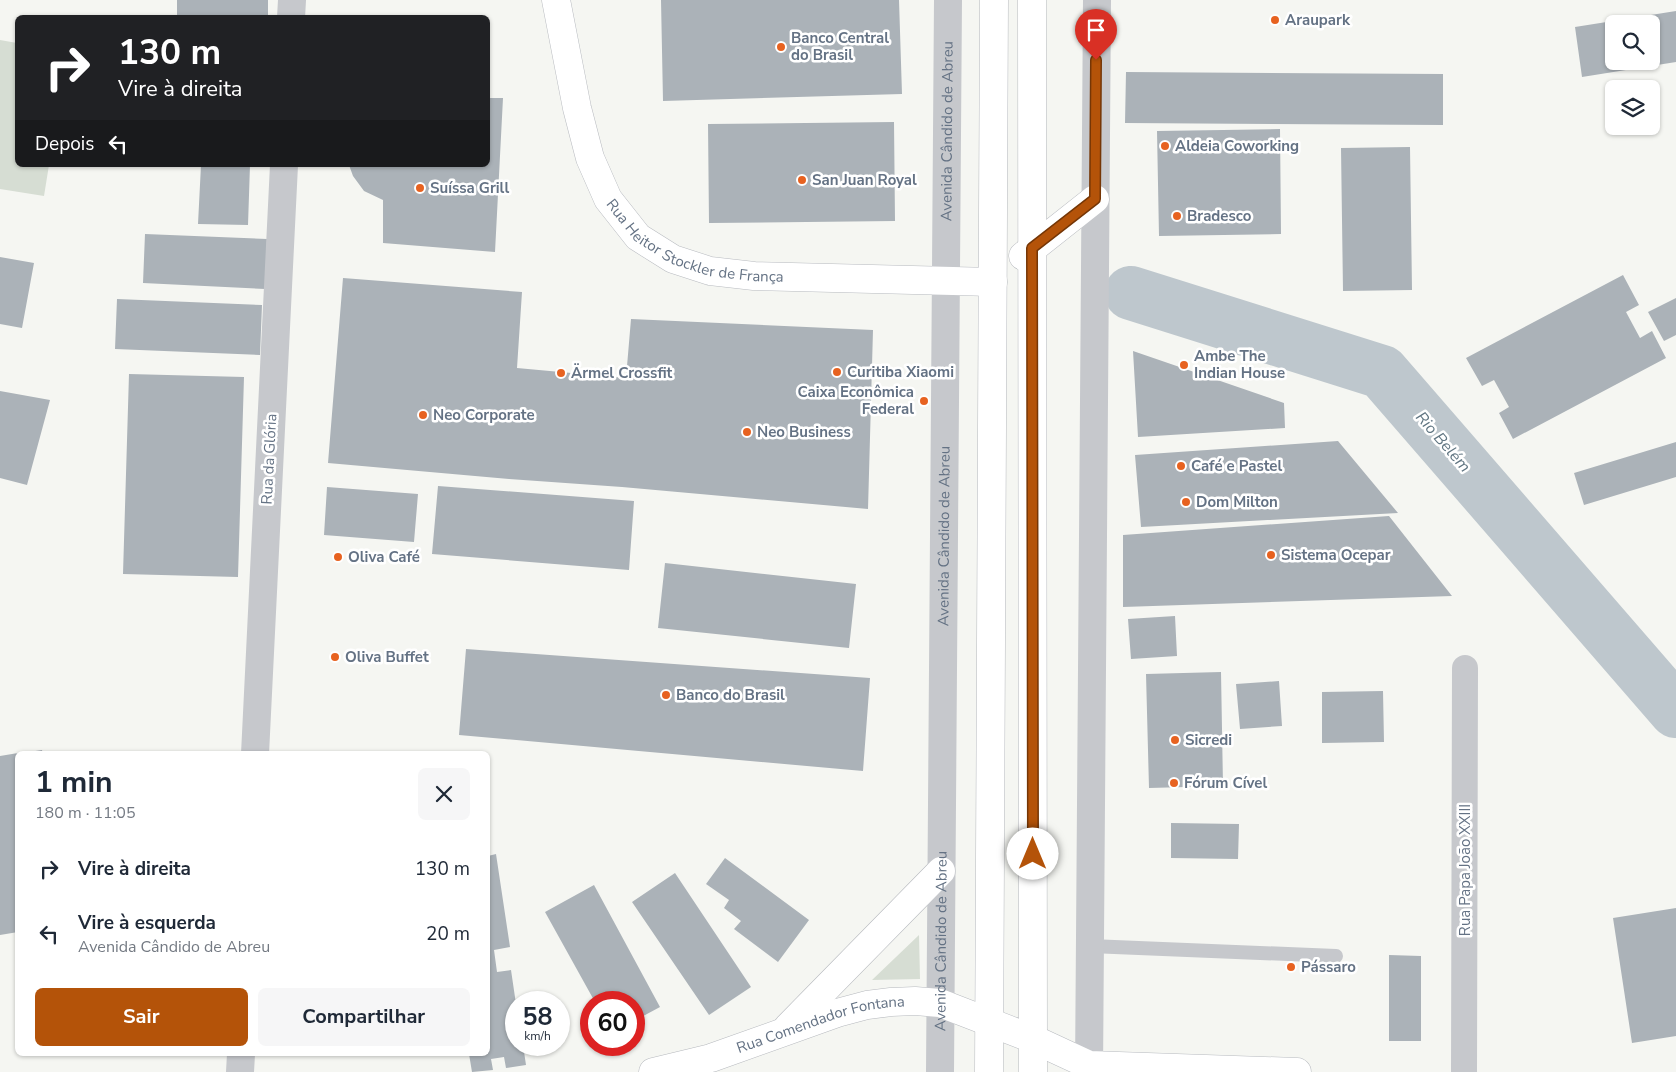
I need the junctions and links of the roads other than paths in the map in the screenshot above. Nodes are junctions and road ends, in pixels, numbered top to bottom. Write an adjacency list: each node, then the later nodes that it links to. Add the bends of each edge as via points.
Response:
1 (292, 0): 7 (street)
2 (556, 0): 11 (main road, Rua Heitor Stockler de França, via 590,158 608,199 638,237 673,259 710,271 754,276)
3 (948, 0): 11 (street, Avenida Cândido de Abreu)
4 (994, 0): 12 (main road)
5 (1032, 0): 10 (main road)
6 (1097, 0): 9 (street)
7 (291, 15)
8 (284, 167): 14 (street, Rua da Glória)
9 (1095, 199): 10 (main road); 16 (street)
10 (1032, 248): 12 (main road); 21 (main road)
11 (945, 281): 12 (main road, Rua Heitor Stockler de França); 15 (street, Avenida Cândido de Abreu)
12 (993, 282): 19 (main road)
13 (1465, 668): 30 (street, Rua Papa João XXIII)
14 (255, 751)
15 (941, 871): 18 (street, Avenida Cândido de Abreu); 20 (main road)
16 (1090, 946): 17 (lane); 23 (street)
17 (1336, 956)
18 (940, 1003): 19 (main road, Rua Comendador Fontana); 20 (main road, Rua Comendador Fontana, via 915,1001 867,1006); 26 (street, Avenida Cândido de Abreu)
19 (990, 1022): 21 (main road, Rua Comendador Fontana); 27 (main road)
20 (784, 1031): 25 (main road, Rua Comendador Fontana, via 711,1058)
21 (1033, 1039): 23 (main road, Rua Comendador Fontana); 28 (main road)
22 (241, 1056): 24 (street)
23 (1089, 1069): 29 (main road)
24 (240, 1072)
25 (653, 1072)
26 (940, 1072)
27 (989, 1072)
28 (1033, 1072)
29 (1298, 1072)
30 (1464, 1072)

